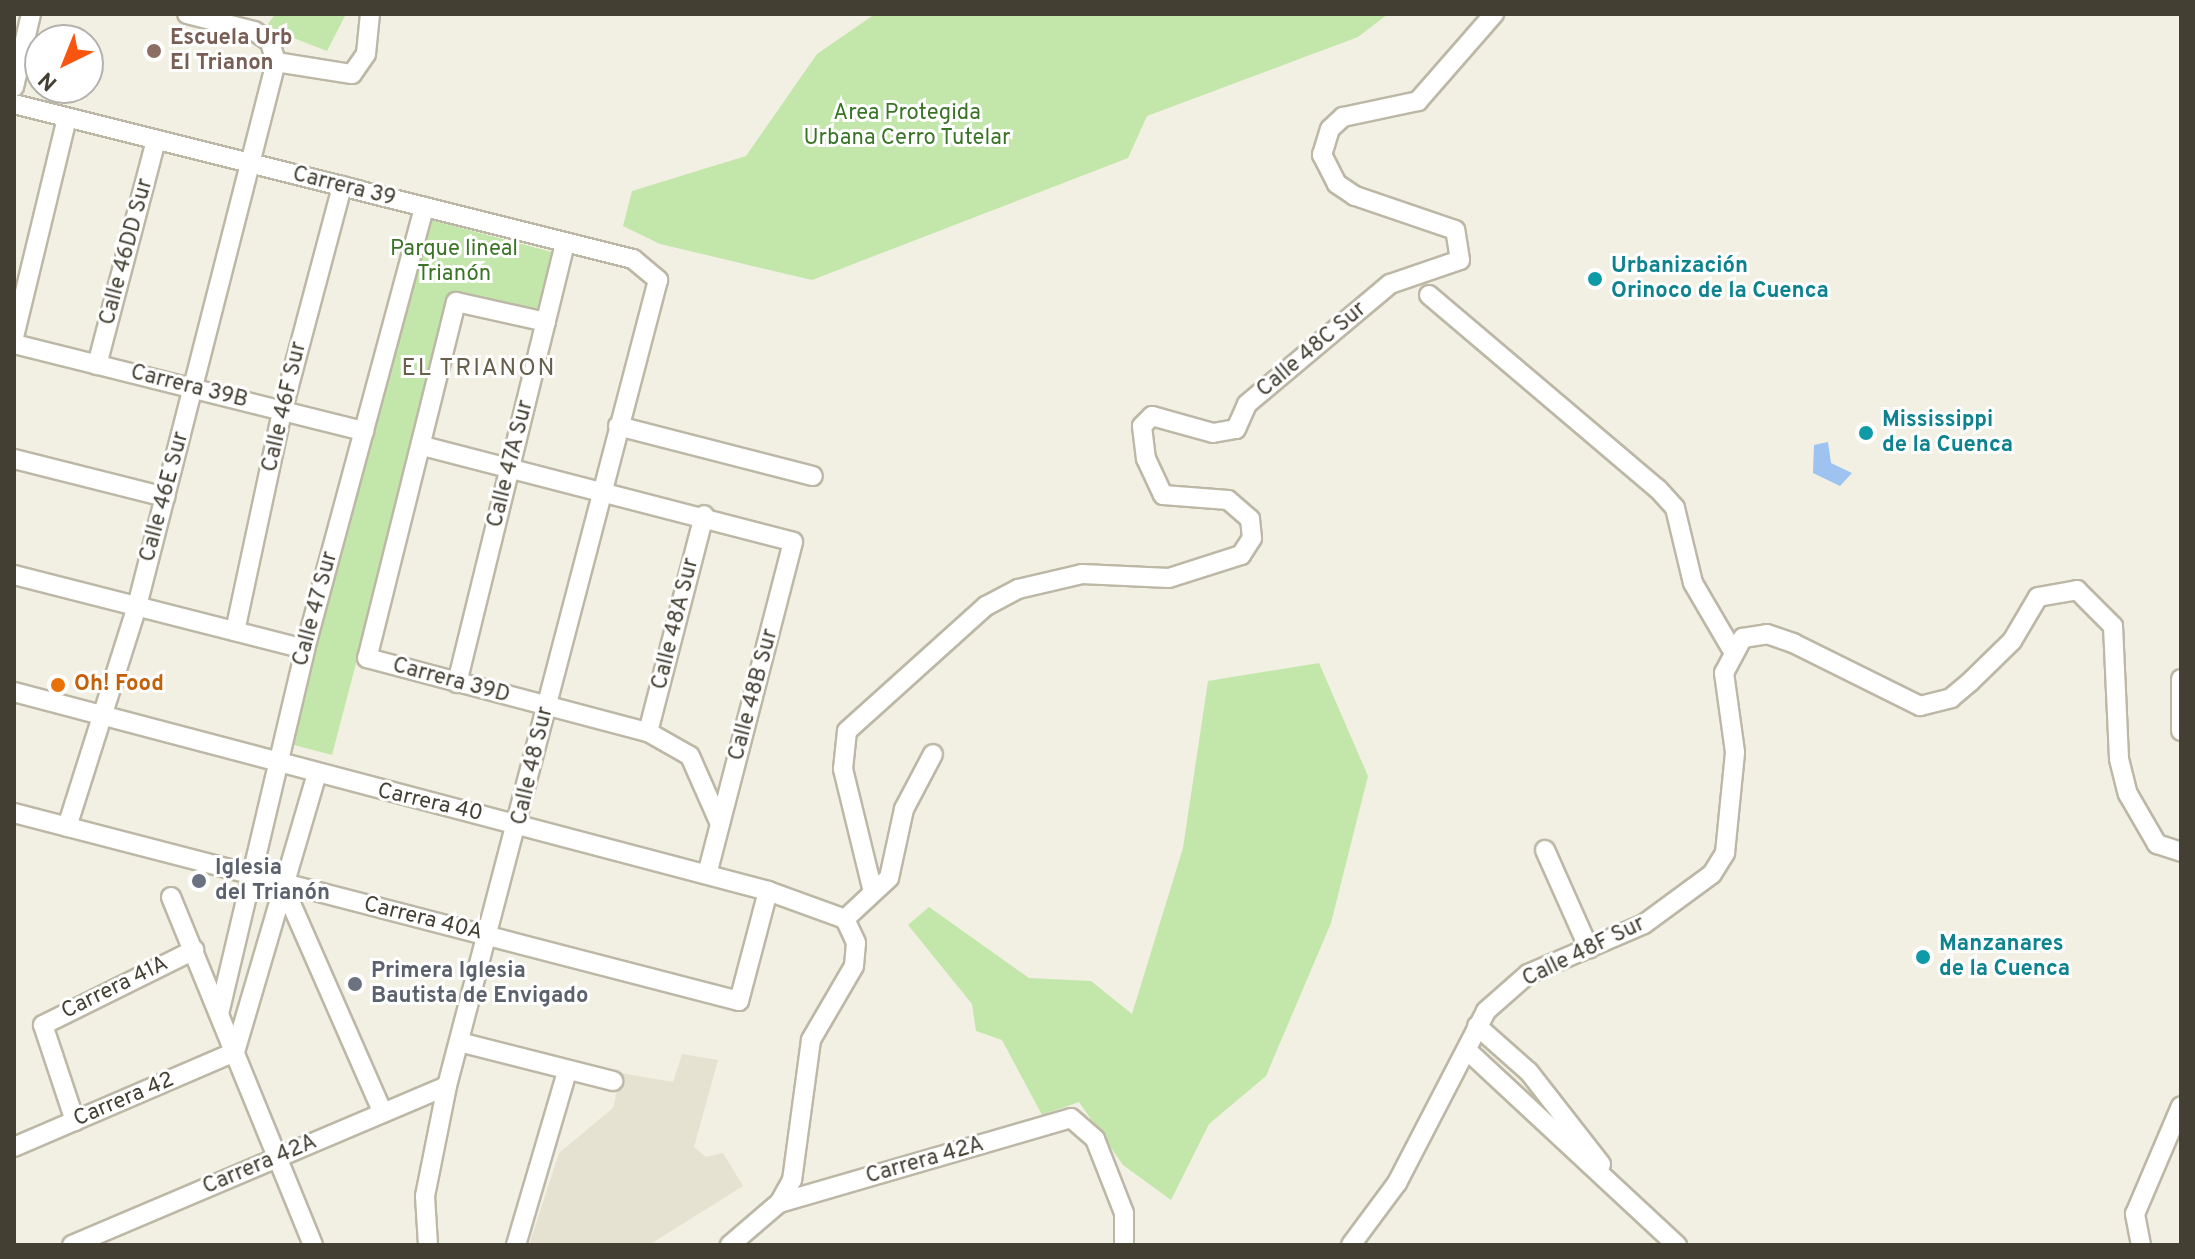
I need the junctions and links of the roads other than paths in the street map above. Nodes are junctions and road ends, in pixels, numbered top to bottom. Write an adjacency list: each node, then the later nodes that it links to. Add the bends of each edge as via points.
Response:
1 (31, 14): 7 (street)
2 (187, 14): 5 (street)
3 (370, 14): 6 (street, via 366,54 352,74)
4 (1494, 14): 57 (street, Calle 48C Sur, via 1418,101 1343,117 1330,129 1322,155 1337,184 1355,196 1455,230 1460,260 1390,284 1247,404 1236,429 1213,433 1152,416 1142,426 1146,459 1163,495 1228,500 1250,519 1252,538 1241,555 1169,578 1082,574 1018,589 986,606 847,731 843,769)
5 (213, 17): 6 (street, via 262,36)
6 (276, 62): 11 (street, Calle 46E Sur)
7 (14, 87)
8 (14, 104): 9 (street, Carrera 39)
9 (67, 118): 10 (street, Carrera 39); 18 (street)
10 (156, 140): 11 (street, Carrera 39); 20 (street, Calle 46DD Sur)
11 (249, 163): 12 (street, Carrera 39); 21 (street, Calle 46E Sur)
12 (342, 186): 13 (street, Carrera 39); 22 (street, Calle 46F Sur)
13 (424, 207): 14 (street, Carrera 39); 24 (street, Calle 47 Sur)
14 (565, 244): 15 (street, Carrera 39, via 643,263); 17 (street, Calle 47A Sur)
15 (660, 289): 23 (street, Calle 48 Sur)
16 (1429, 295): 35 (street, via 1667,498 1693,583)
17 (546, 322): 25 (street, via 456,302); 27 (street, Calle 47A Sur)
18 (14, 337)
19 (14, 344): 20 (street, Carrera 39B)
20 (97, 365): 21 (street, Carrera 39B)
21 (193, 387): 22 (street, Carrera 39B); 30 (street, Calle 46E Sur)
22 (282, 412): 24 (street, Carrera 39B); 34 (street, Calle 46F Sur)
23 (618, 426): 28 (street); 29 (street, Calle 48 Sur)
24 (364, 431): 36 (street, Calle 47 Sur)
25 (423, 446): 27 (street); 38 (street, Carrera 39D, via 367,658)
26 (14, 459): 30 (street)
27 (509, 470): 29 (street); 38 (street, Calle 47A Sur)
28 (813, 476)
29 (602, 488): 31 (street); 40 (street, Calle 48 Sur)
30 (165, 497): 33 (street, Calle 46E Sur)
31 (704, 515): 43 (street, Calle 48A Sur); 48 (street, Calle 48B Sur, via 769,531 794,550)
32 (14, 575): 33 (street)
33 (137, 606): 34 (street); 41 (street, Calle 46E Sur)
34 (235, 631): 36 (street)
35 (1731, 648): 52 (street, via 1767,634 1920,706 1951,698 1994,661 2038,597 2077,590 2113,626 2119,759 2128,794 2157,844); 61 (street, Calle 48F Sur, via 1722,689 1735,752 1725,853 1696,888 1644,924)
36 (305, 649): 45 (street, Calle 47 Sur)
37 (2181, 679): 42 (street)
38 (457, 683): 40 (street, Carrera 39D)
39 (14, 692): 41 (street, Carrera 40)
40 (546, 707): 43 (street, Carrera 39D); 49 (street, Calle 48 Sur)
41 (102, 717): 45 (street, Carrera 40); 50 (street, Calle 46E Sur)
42 (2181, 731)
43 (648, 732): 48 (street, Carrera 39D, via 690,756)
44 (933, 754): 57 (street, via 904,809 889,878)
45 (277, 763): 46 (street, Carrera 40); 53 (street, Calle 47 Sur)
46 (316, 776): 49 (street, Carrera 40); 55 (street)
47 (14, 813): 50 (street, Carrera 40A)
48 (720, 824): 54 (street, Calle 48B Sur)
49 (520, 825): 54 (street, Carrera 40); 60 (street, Calle 48 Sur)
50 (67, 827): 53 (street, Carrera 40A)
51 (1545, 850): 61 (street)
52 (2181, 852)
53 (250, 870): 55 (street, Carrera 40A); 63 (street, Calle 47 Sur)
54 (707, 874): 56 (street, Carrera 40)
55 (282, 883): 60 (street, Carrera 40A); 66 (street); 72 (street)
56 (768, 891): 59 (street, Carrera 40); 60 (street, Carrera 40A, via 739,1001)
57 (873, 892): 59 (street)
58 (171, 897): 62 (street)
59 (845, 919): 77 (street, via 856,943 854,966 811,1040 799,1154)
60 (490, 936): 65 (street, Calle 48 Sur)
61 (1589, 949): 64 (street, Calle 48F Sur, via 1528,974)
62 (194, 950): 63 (street); 73 (street, Carrera 41A, via 48,1020 41,1031)
63 (219, 1014): 66 (street)
64 (1477, 1026): 67 (street, Calle 48F Sur); 76 (street, via 1538,1082)
65 (463, 1043): 68 (street); 70 (street, Calle 48 Sur)
66 (235, 1052): 73 (street, Carrera 42); 75 (street)
67 (1469, 1052): 76 (street); 85 (street, Calle 48F Sur, via 1384,1205)
68 (567, 1072): 69 (street); 82 (street)
69 (613, 1081)
70 (447, 1086): 72 (street, Carrera 42A); 81 (street, Calle 48 Sur, via 425,1196)
71 (2181, 1106): 78 (street, via 2135,1214)
72 (383, 1113): 75 (street, Carrera 42A)
73 (75, 1121): 74 (street, Carrera 42)
74 (14, 1147)
75 (278, 1157): 79 (street, Carrera 42A); 80 (street)
76 (1626, 1198): 86 (street)
77 (779, 1203): 83 (street); 84 (street, Carrera 42A, via 1071,1118 1095,1139 1124,1213)
78 (2139, 1241)
79 (72, 1245)
80 (313, 1245)
81 (428, 1245)
82 (516, 1245)
83 (730, 1245)
84 (1124, 1245)
85 (1351, 1245)
86 (1677, 1245)

